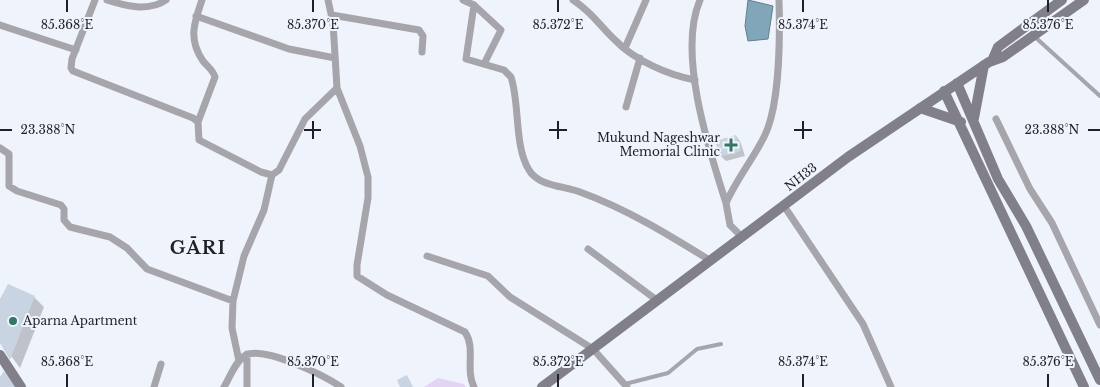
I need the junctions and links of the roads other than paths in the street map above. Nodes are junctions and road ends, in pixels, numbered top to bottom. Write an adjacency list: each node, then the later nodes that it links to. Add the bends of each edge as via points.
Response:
1 (95, 0): 19 (street)
2 (106, 0): 3 (street, via 141,7)
3 (166, 0)
4 (202, 0): 15 (street)
5 (328, 0): 14 (street)
6 (462, 0): 13 (street)
7 (572, 0): 18 (street, via 590,12)
8 (646, 0): 18 (street)
9 (700, 0): 25 (street, via 692,34)
10 (779, 0): 38 (street, via 779,42 770,121 765,136)
11 (1062, 0): 23 (main road, via 998,47)
12 (1084, 0): 17 (main road, NH33)
13 (474, 5): 24 (street, via 466,59); 24 (street, via 501,30)
14 (332, 14): 20 (street, via 419,30 423,36); 21 (street)
15 (196, 16): 21 (street, via 289,49); 34 (street, via 192,32 195,45 215,77)
16 (0, 25): 19 (street)
17 (1033, 35): 23 (main road, NH33, via 1003,57); 29 (lane)
18 (625, 48): 22 (street)
19 (76, 50): 34 (street, via 71,64 73,71)
20 (422, 52)
21 (335, 58): 27 (street)
22 (640, 58): 25 (street); 30 (street)
23 (988, 63): 26 (main road, NH33); 32 (main road)
24 (484, 64): 43 (street, via 504,70 510,77 524,160 536,178 627,211)
25 (695, 80): 38 (street)
26 (957, 83): 28 (main road, NH33); 32 (main road)
27 (337, 88): 37 (street, via 311,111 293,139 281,168); 60 (street, via 360,146 368,177 357,276 465,332 470,342 468,365)
28 (944, 91): 31 (main road, NH33); 35 (main road)
29 (1100, 96)
30 (626, 107)
31 (920, 108): 35 (main road); 39 (main road, NH33)
32 (974, 119): 53 (main road, via 998,179 1026,226)
33 (996, 119): 46 (street, via 1030,189 1052,223)
34 (198, 122): 37 (street, via 199,140 248,167)
35 (960, 122): 63 (main road)
36 (0, 148): 44 (street, via 9,154 8,186 61,205 64,220 70,227 110,237 127,248 147,269)
37 (272, 175): 44 (street, via 262,215 244,256)
38 (726, 203): 40 (street, via 730,224)
39 (784, 206): 40 (main road, NH33); 62 (street, via 866,330)
40 (742, 237): 43 (main road, NH33)
41 (588, 249): 45 (street)
42 (427, 256): 48 (street, via 488,276 510,297)
43 (711, 261): 45 (main road, NH33)
44 (233, 301): 51 (street, via 232,328)
45 (658, 301): 48 (main road, NH33)
46 (1100, 325)
47 (721, 344): 54 (lane, via 697,349 668,374)
48 (593, 349): 54 (street); 61 (main road, NH33)
49 (0, 354): 55 (main road)
50 (247, 354): 51 (street); 58 (street); 59 (street, via 293,363)
51 (239, 361): 57 (street)
52 (161, 364): 56 (street)
53 (1100, 380)
54 (624, 386)
55 (21, 387)
56 (154, 387)
57 (224, 387)
58 (247, 387)
59 (342, 387)
60 (474, 387)
61 (542, 387)
62 (891, 387)
63 (1084, 387)

